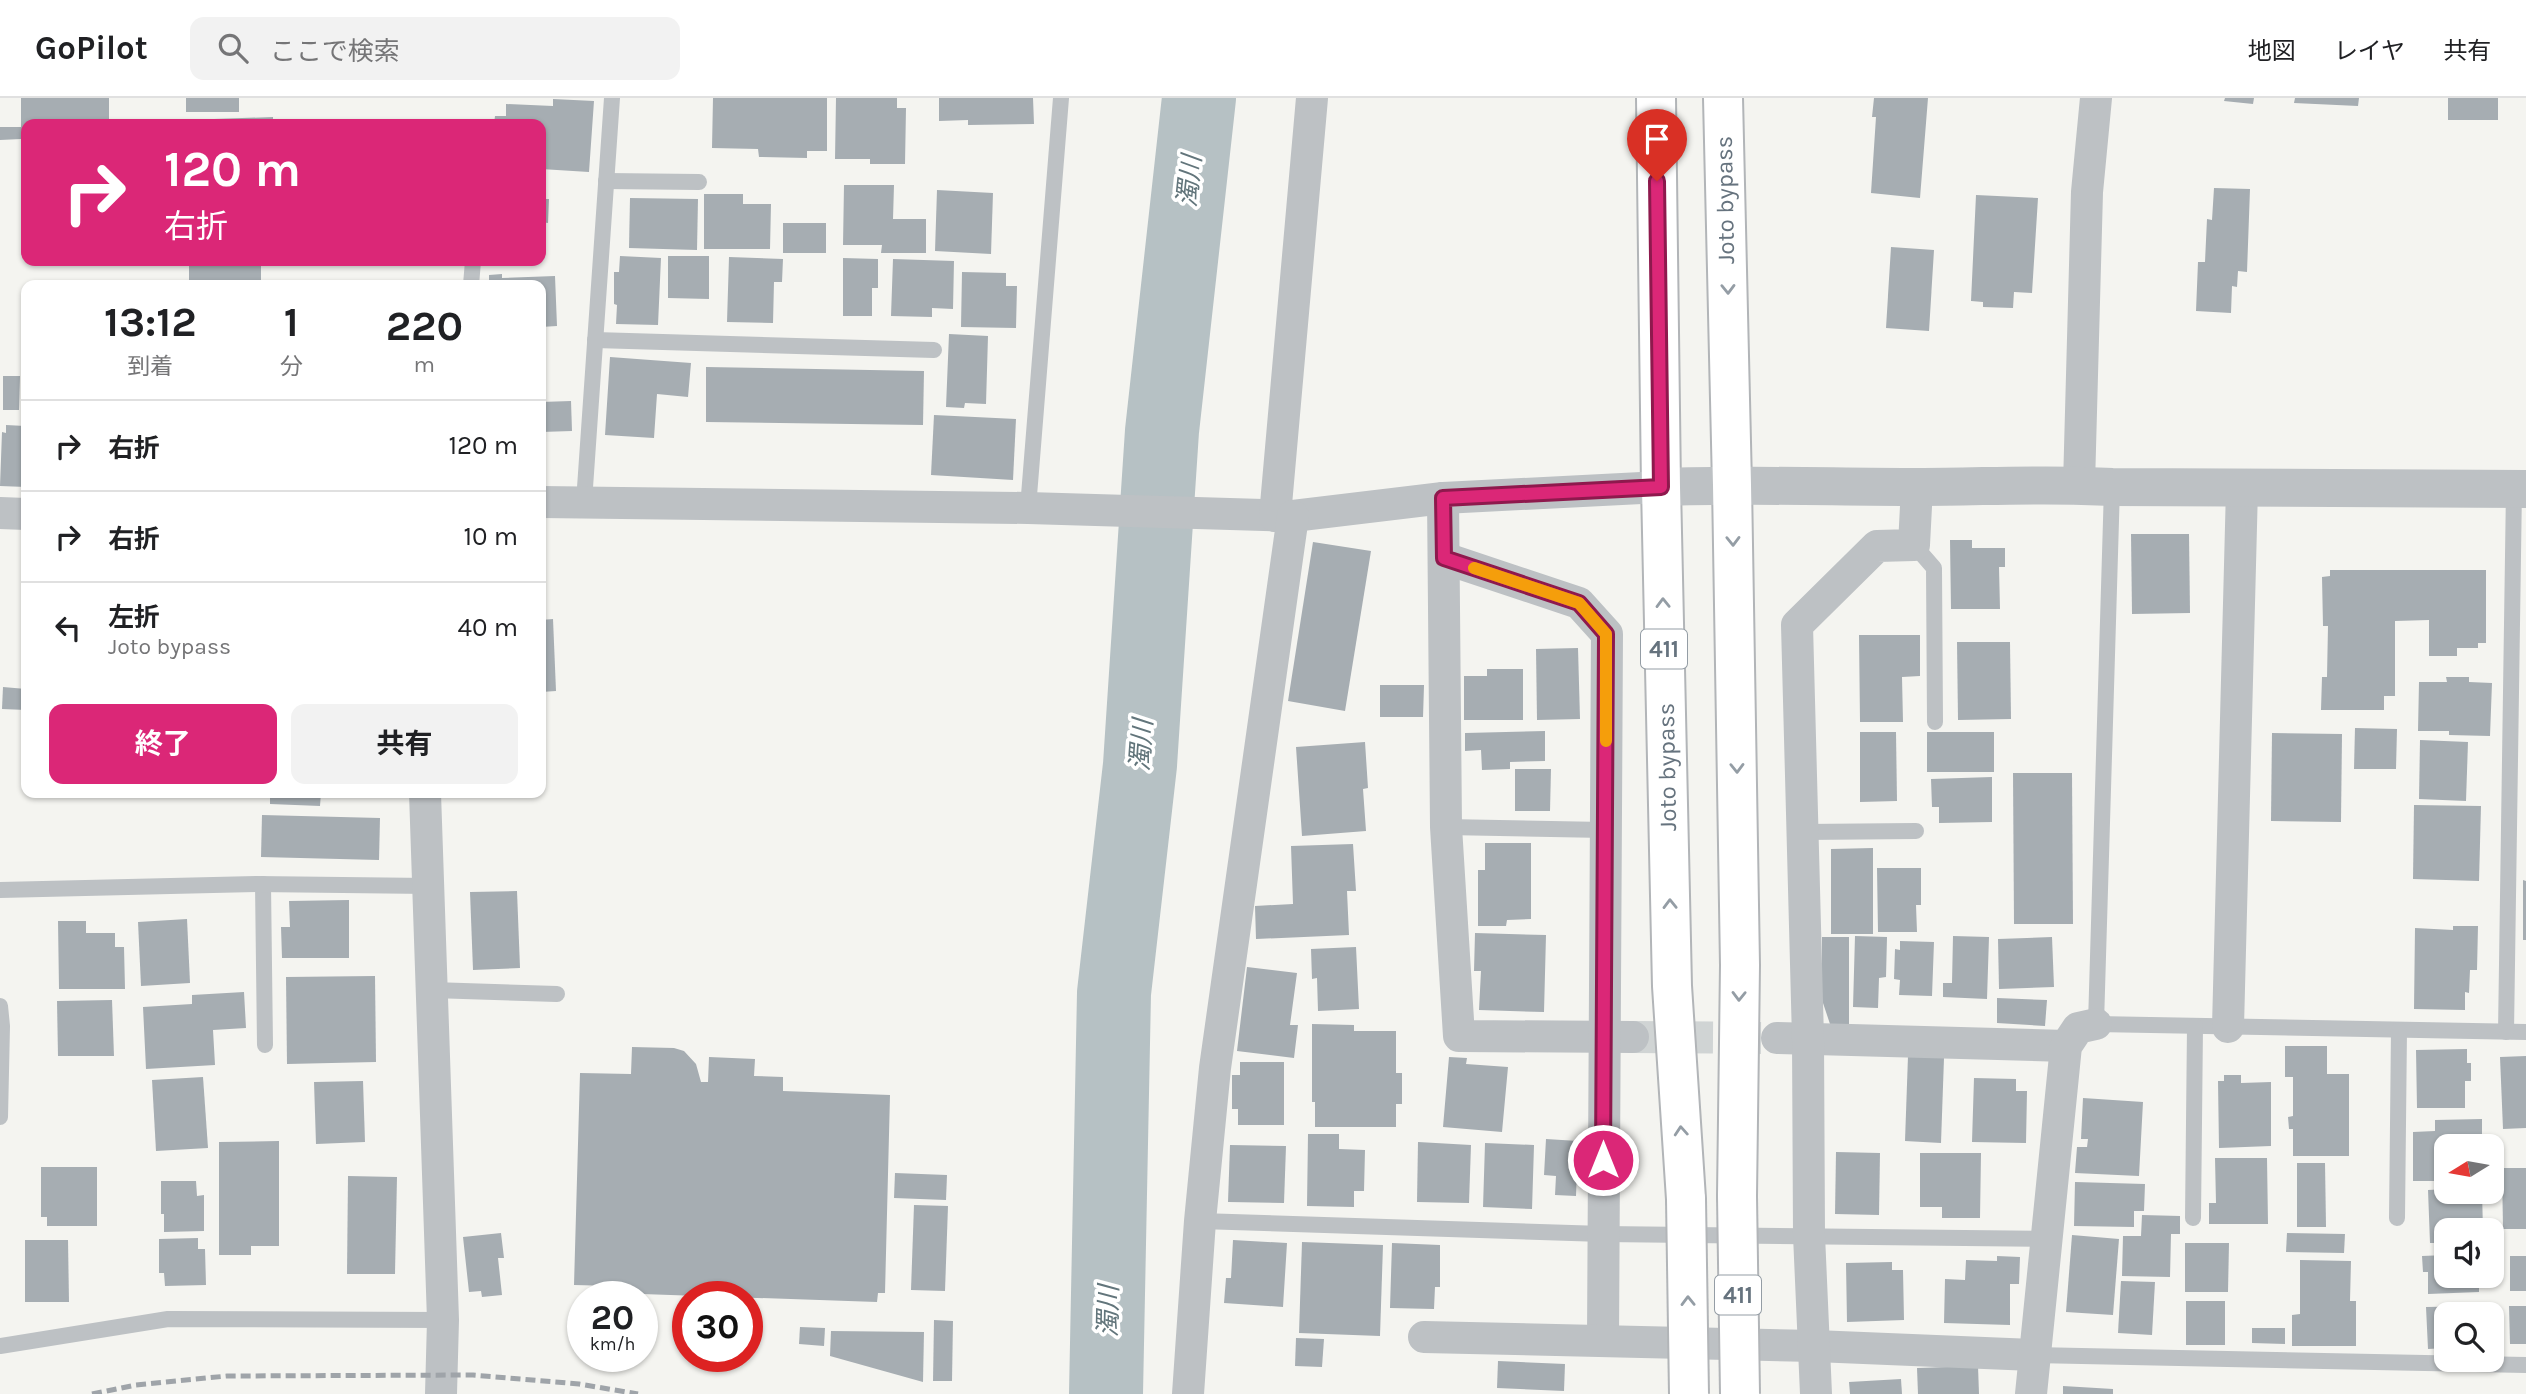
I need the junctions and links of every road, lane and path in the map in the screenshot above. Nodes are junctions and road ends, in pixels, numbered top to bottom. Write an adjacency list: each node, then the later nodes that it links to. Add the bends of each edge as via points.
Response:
1 (612, 98): 7 (lane)
2 (1060, 98): 20 (lane)
3 (1312, 98): 23 (street)
4 (1656, 98): 13 (highway, Joto bypass / 411)
5 (1723, 98): 11 (highway, Joto bypass / 411, one-way to 11)
6 (2096, 98): 12 (street, via 2087,192)
7 (606, 181): 8 (lane); 9 (lane)
8 (699, 182)
9 (595, 340): 10 (lane); 19 (lane)
10 (934, 350)
11 (1732, 485): 13 (street); 14 (street); 67 (highway, Joto bypass / 411, one-way to 67, bridge, via 1740,965)
12 (2096, 486): 14 (street); 15 (street); 38 (lane)
13 (1661, 487): 17 (street); 66 (highway, Joto bypass / 411, one-way to 13, bridge, via 1686,1199 1672,986)
14 (1917, 487): 24 (street)
15 (2242, 488): 16 (street); 41 (street)
16 (2520, 489): 43 (lane)
17 (1443, 498): 23 (street); 25 (street)
18 (546, 502): 19 (street)
19 (584, 502): 20 (street)
20 (1028, 508): 23 (street)
21 (0, 513): 22 (street)
22 (21, 514)
23 (1272, 516): 53 (street)
24 (1914, 545): 26 (lane, via 1934,568); 31 (street, via 1877,546 1797,625)
25 (1444, 558): 28 (street); 29 (street, via 1579,603 1606,634)
26 (1935, 722)
27 (425, 798): 33 (street)
28 (1447, 827): 29 (lane); 45 (street, via 1459,1036)
29 (1605, 830): 45 (street)
30 (1916, 831): 31 (lane)
31 (1803, 832): 47 (street)
32 (263, 884): 33 (lane); 34 (lane); 48 (lane)
33 (429, 886): 35 (street)
34 (0, 890)
35 (432, 990): 36 (lane); 57 (street)
36 (557, 994)
37 (0, 1006): 39 (lane)
38 (2096, 1024): 40 (lane); 49 (street, via 2078,1028)
39 (1, 1026): 50 (lane)
40 (2195, 1026): 41 (lane); 51 (lane)
41 (2228, 1027): 42 (lane)
42 (2399, 1030): 43 (lane); 52 (lane)
43 (2506, 1032): 44 (lane)
44 (2526, 1032)
45 (1618, 1037): 54 (street)
46 (1777, 1038): 47 (street)
47 (1808, 1038): 49 (street); 55 (street)
48 (265, 1045)
49 (2066, 1046): 56 (street)
50 (0, 1117)
51 (2193, 1218)
52 (2397, 1218)
53 (1200, 1221): 54 (lane); 65 (street)
54 (1603, 1234): 55 (lane); 59 (street)
55 (1809, 1235): 56 (lane); 61 (street)
56 (2046, 1238): 62 (street)
57 (443, 1320): 60 (lane, via 167,1319); 64 (street)
58 (1424, 1337): 59 (street)
59 (1603, 1340): 61 (street)
60 (0, 1346)
61 (1815, 1346): 62 (street); 68 (street)
62 (2033, 1355): 63 (lane); 69 (street)
63 (2526, 1365)
64 (441, 1394)
65 (1188, 1394)
66 (1689, 1394)
67 (1740, 1394)
68 (1816, 1394)
69 (2031, 1394)

